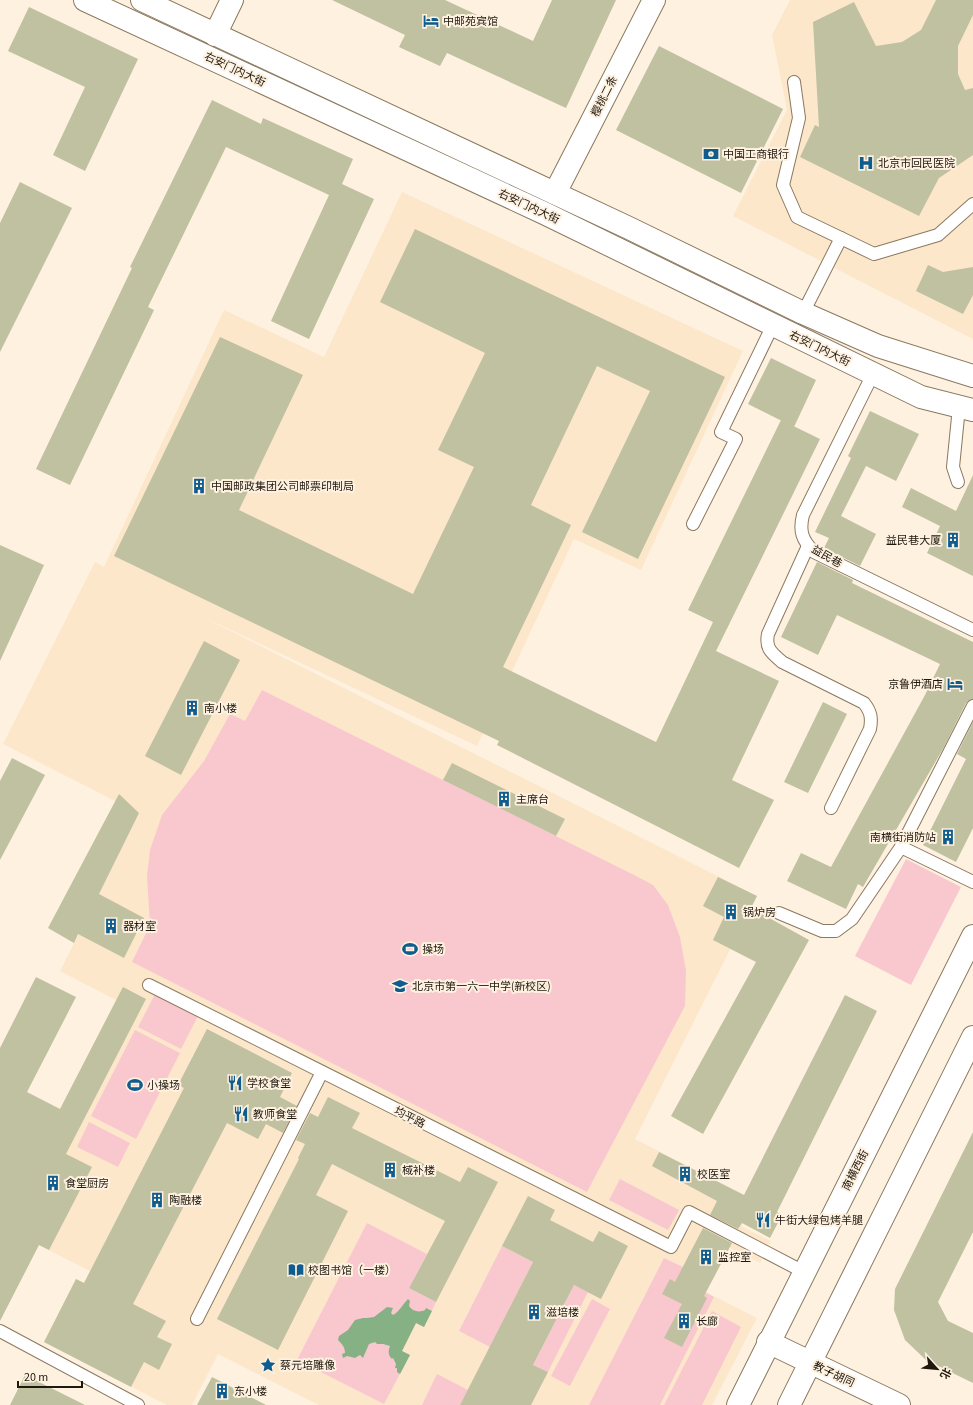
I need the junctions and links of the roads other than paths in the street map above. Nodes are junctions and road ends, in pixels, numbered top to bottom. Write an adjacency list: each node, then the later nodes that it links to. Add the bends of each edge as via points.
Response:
1 (85, 0): 6 (main road, 右安门内大街)
2 (142, 0): 5 (main road, 右安门内大街)
3 (232, 0): 5 (main road)
4 (654, 0): 8 (main road, 樱桃二条)
5 (215, 35): 6 (main road); 8 (main road, 右安门内大街)
6 (206, 56): 10 (main road, 右安门内大街)
7 (794, 82): 11 (lane, via 799,118 783,185 797,217)
8 (555, 193): 10 (main road, 樱桃二条); 12 (main road, 右安门内大街)
9 (973, 204): 11 (lane, via 938,235 874,254)
10 (544, 213): 13 (main road, 右安门内大街)
11 (841, 238): 12 (lane)
12 (803, 313): 15 (main road, 右安门内大街, via 878,346)
13 (773, 325): 14 (main road, 右安门内大街); 18 (lane, via 721,432 736,439)
14 (873, 374): 16 (main road, 右安门内大街, via 921,397); 19 (lane, 益民巷, via 803,515 800,526)
15 (973, 376)
16 (966, 408): 17 (lane, via 953,467)
17 (958, 482)
18 (693, 524)
19 (808, 546): 20 (lane, 益民巷, via 814,552); 22 (lane, via 766,642 770,652 782,662 864,703 869,709 872,719 870,729)
20 (973, 630)
21 (973, 706): 23 (lane)
22 (831, 808)
23 (901, 847): 24 (lane); 25 (lane, via 852,919 836,931 822,932)
24 (973, 882)
25 (778, 913)
26 (973, 936): 30 (main road, 南横西街)
27 (149, 985): 29 (lane, 均平路)
28 (970, 1050): 34 (main road)
29 (322, 1072): 30 (lane, 均平路, via 671,1247 689,1212); 31 (lane)
30 (804, 1272): 33 (main road, 南横西街)
31 (197, 1319)
32 (0, 1331): 35 (lane)
33 (768, 1342): 34 (main road, 教子胡同); 36 (main road, 南横西街)
34 (810, 1363): 37 (main road); 38 (main road, 教子胡同)
35 (138, 1405)
36 (738, 1405)
37 (789, 1405)
38 (899, 1405)

